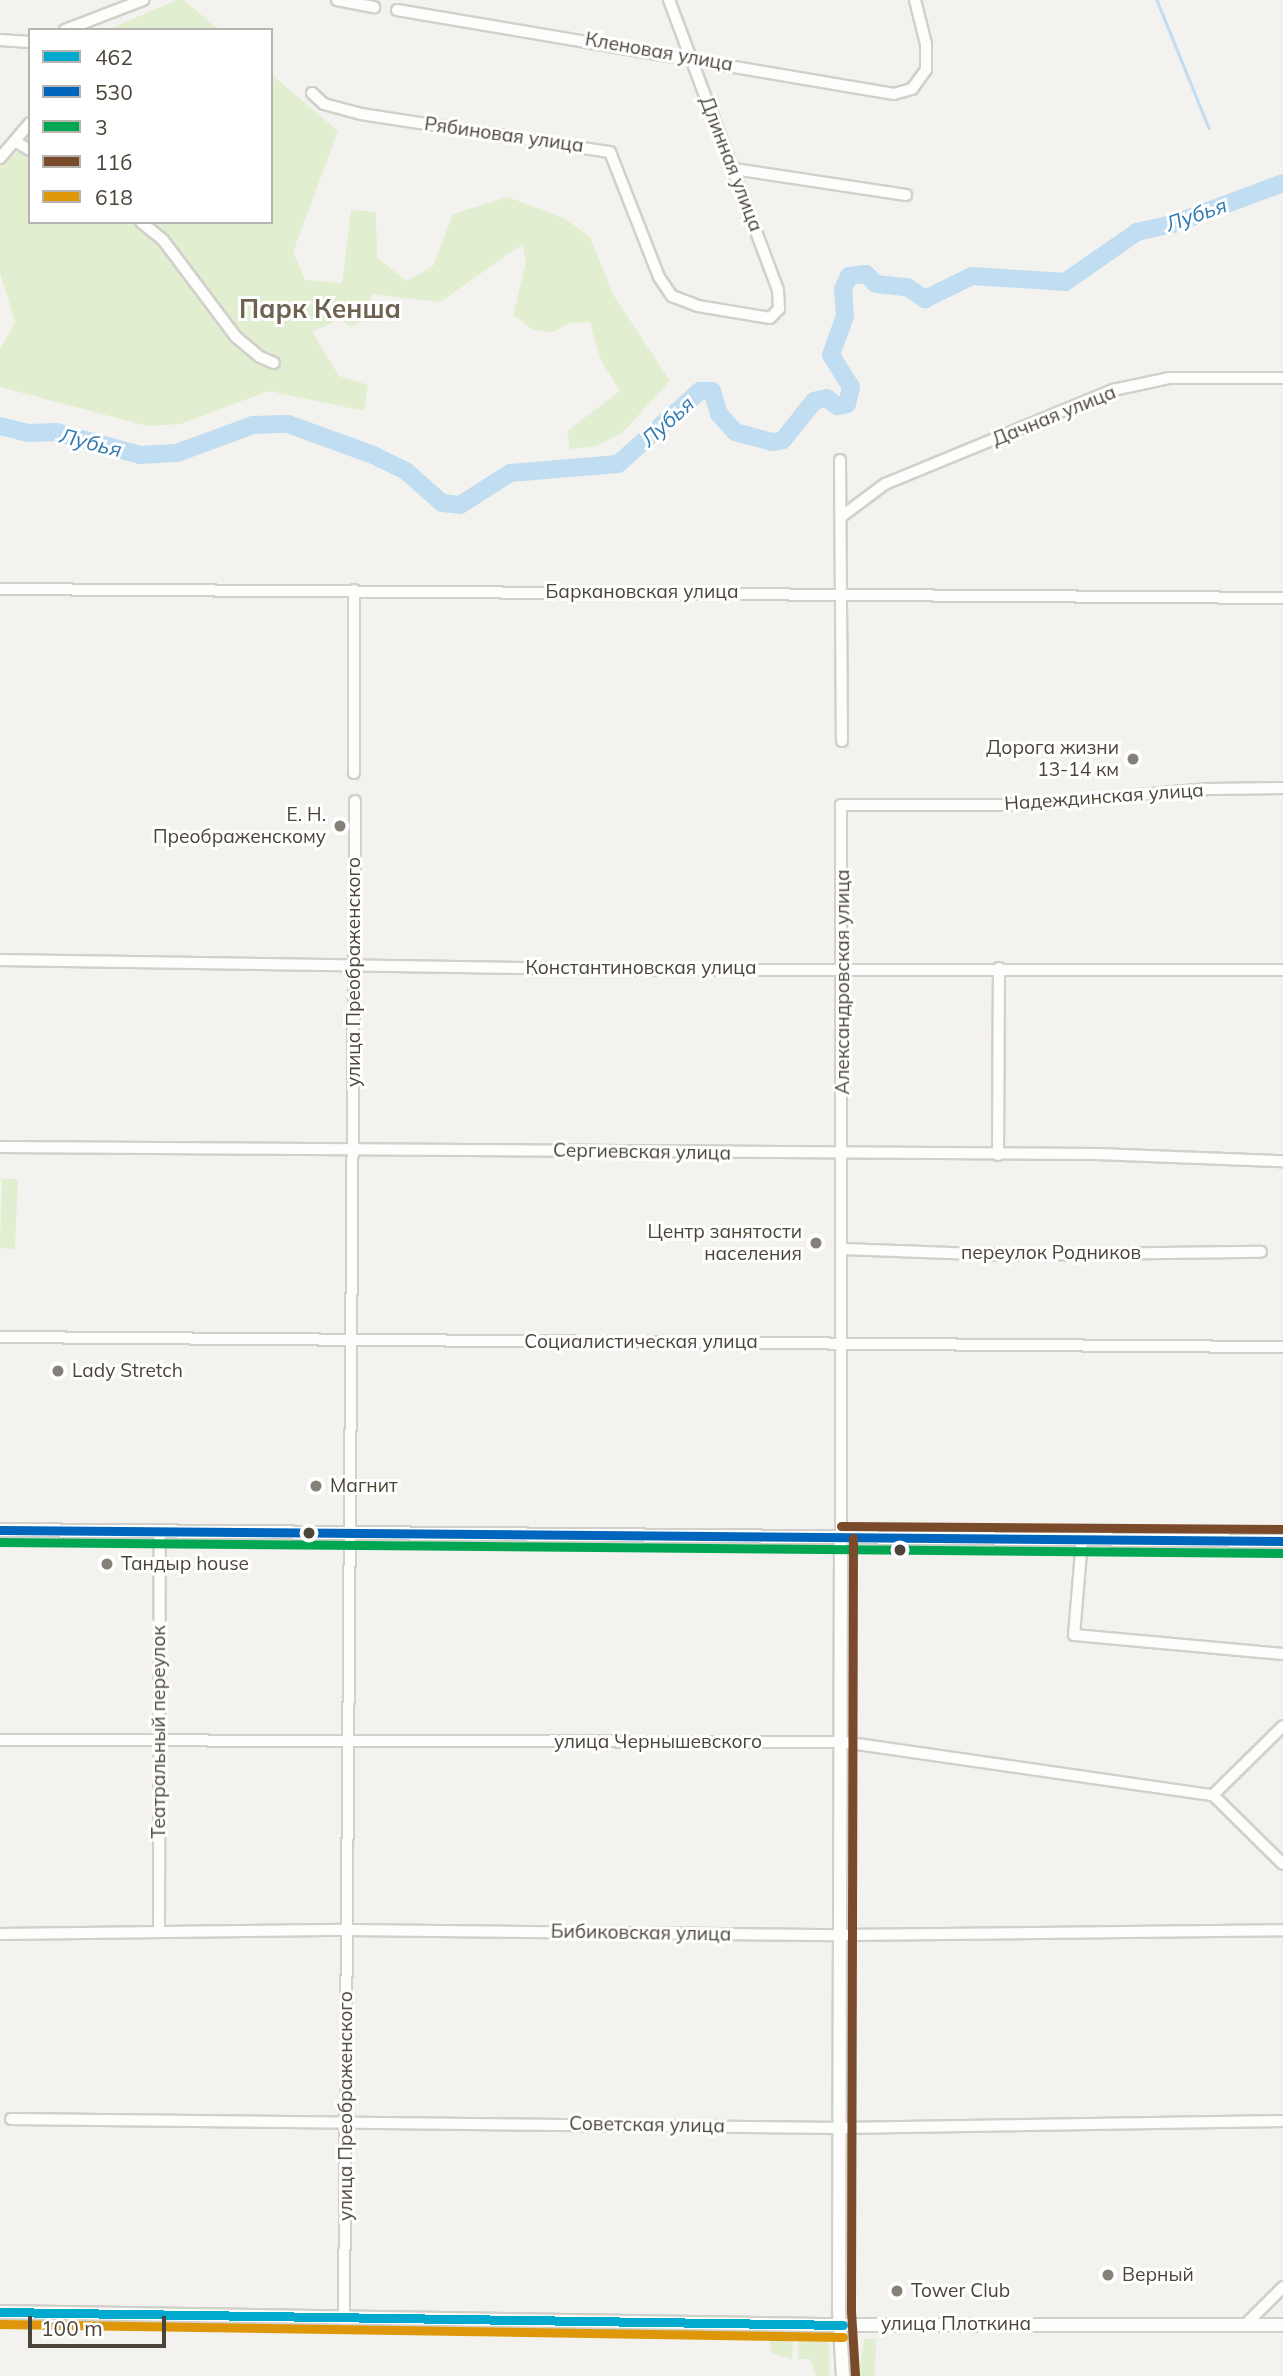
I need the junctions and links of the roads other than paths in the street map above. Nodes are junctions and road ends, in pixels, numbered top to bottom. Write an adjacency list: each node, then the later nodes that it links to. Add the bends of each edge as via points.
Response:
1 (143, 0): 7 (street)
2 (337, 0): 5 (street)
3 (668, 0): 10 (street, Длинная улица)
4 (915, 0): 10 (street, Кленовая улица, via 927,60 918,83 894,94)
5 (374, 7)
6 (397, 10): 10 (street, Кленовая улица)
7 (70, 28)
8 (0, 40): 9 (street)
9 (28, 42)
10 (690, 59): 16 (street, Длинная улица)
11 (312, 93): 19 (street, Рябиновая улица, via 324,104 361,114 610,152 659,277 672,296 688,304 758,319 777,313)
12 (28, 126): 13 (street)
13 (16, 142): 14 (street); 15 (street)
14 (28, 149)
15 (0, 158)
16 (734, 169): 17 (street); 19 (street, Длинная улица)
17 (906, 195)
18 (143, 224): 20 (street, via 163,240 236,337)
19 (778, 290)
20 (274, 363)
21 (1283, 378): 23 (street, Дачная улица, via 1169,378 1114,390 885,484)
22 (840, 460): 23 (street)
23 (842, 516): 26 (street)
24 (0, 589): 25 (street, Баркановская улица)
25 (354, 590): 26 (street, Баркановская улица); 29 (street)
26 (844, 594): 27 (street, Баркановская улица); 28 (street)
27 (1283, 598)
28 (842, 741)
29 (354, 773)
30 (1283, 788): 32 (street, Надеждинская улица, via 1208,789 1025,805)
31 (355, 801): 34 (street, улица Преображенского)
32 (841, 805): 35 (street, Александровская улица)
33 (0, 960): 34 (street, Константиновская улица)
34 (355, 965): 35 (street, Константиновская улица); 39 (street, улица Преображенского)
35 (843, 968): 36 (street, Константиновская улица); 41 (street, Александровская улица)
36 (999, 968): 37 (street, Константиновская улица); 40 (street)
37 (1283, 970)
38 (0, 1147): 39 (street, Сергиевская улица)
39 (353, 1148): 41 (street, Сергиевская улица); 46 (street, улица Преображенского)
40 (998, 1155): 41 (street, Сергиевская улица); 42 (street, Сергиевская улица)
41 (844, 1156): 43 (street, Александровская улица)
42 (1283, 1161)
43 (842, 1249): 44 (street, переулок Родников, via 1004,1255); 47 (street, Александровская улица)
44 (1261, 1252)
45 (0, 1337): 46 (street, Социалистическая улица)
46 (351, 1338): 47 (street, Социалистическая улица); 51 (street, улица Преображенского)
47 (842, 1344): 48 (street, Социалистическая улица); 52 (street, Александровская улица)
48 (1283, 1347)
49 (0, 1530): 50 (street)
50 (160, 1533): 51 (street); 58 (street, Театральный переулок)
51 (351, 1536): 52 (street); 59 (street, улица Преображенского)
52 (841, 1538): 53 (street); 60 (street, Александровская улица)
53 (1082, 1540): 54 (street); 55 (street, via 1074,1634)
54 (1283, 1541)
55 (1283, 1654)
56 (1283, 1726): 61 (street)
57 (0, 1740): 58 (street, улица Чернышевского)
58 (157, 1741): 59 (street, улица Чернышевского); 65 (street, Театральный переулок)
59 (350, 1742): 60 (street, улица Чернышевского); 63 (street, улица Преображенского)
60 (843, 1742): 61 (street, улица Чернышевского); 67 (street, Александровская улица)
61 (1213, 1795): 62 (street)
62 (1283, 1864)
63 (347, 1930): 65 (street, Бибиковская улица); 67 (street, Бибиковская улица); 70 (street, улица Преображенского)
64 (1283, 1930): 67 (street, Бибиковская улица)
65 (159, 1931): 66 (street, Бибиковская улица)
66 (0, 1934)
67 (841, 1935): 71 (street, Александровская улица)
68 (11, 2119): 70 (street, Советская улица)
69 (1283, 2121): 71 (street, Советская улица)
70 (347, 2123): 71 (street, Советская улица); 74 (street, улица Преображенского)
71 (841, 2128): 76 (street, Александровская улица, via 839,2311)
72 (1283, 2287): 75 (street)
73 (0, 2312): 74 (street, улица Плоткина)
74 (344, 2319): 76 (street, улица Плоткина)
75 (1246, 2324): 76 (street, улица Плоткина); 77 (street, улица Плоткина)
76 (843, 2325): 78 (street, Александровская улица)
77 (1283, 2325)
78 (844, 2376)

